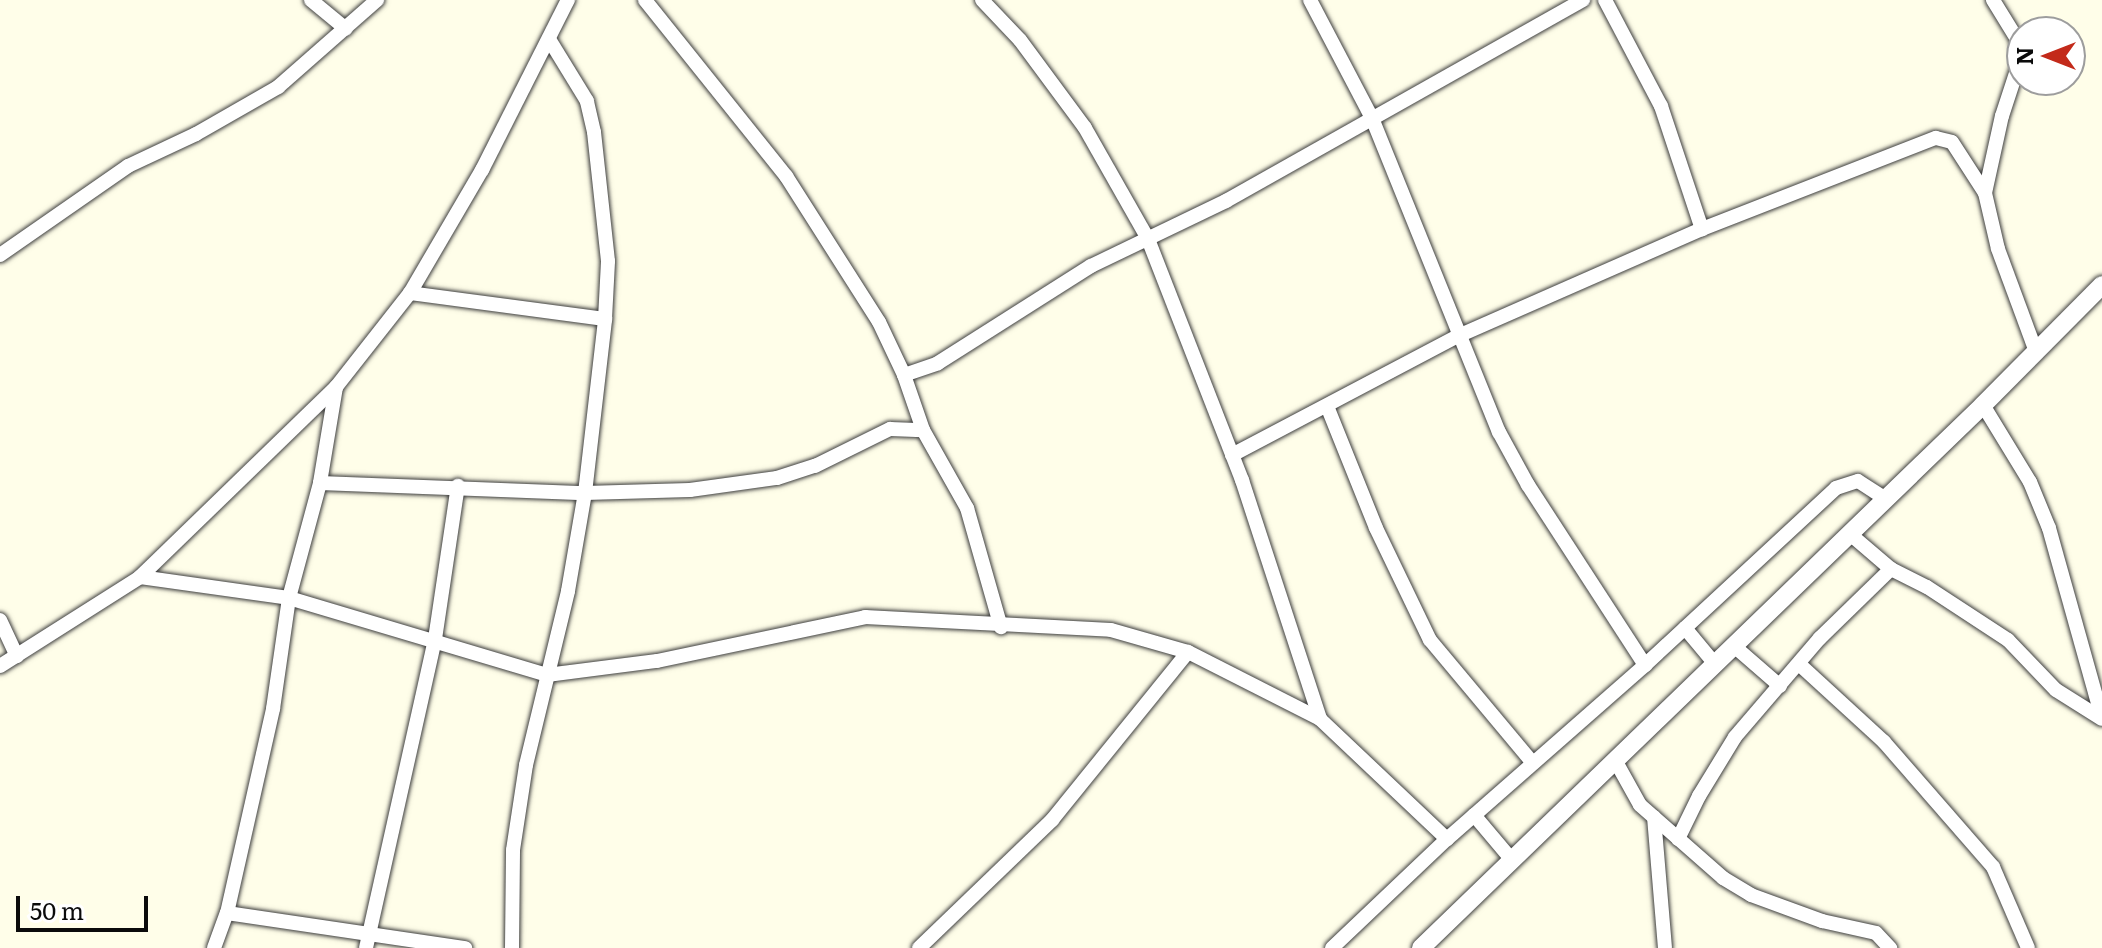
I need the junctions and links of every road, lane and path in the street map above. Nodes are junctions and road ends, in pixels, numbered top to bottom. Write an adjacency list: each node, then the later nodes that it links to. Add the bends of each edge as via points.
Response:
1 (311, 0): 10 (street)
2 (377, 0): 10 (street)
3 (568, 0): 11 (street)
4 (645, 0): 22 (street, via 786,176 879,322)
5 (982, 0): 15 (street, via 1020,40 1085,128)
6 (1310, 0): 12 (street)
7 (1583, 0): 12 (street)
8 (1605, 0): 14 (street, via 1661,106)
9 (1993, 0): 13 (street, via 2011,24 2019,64)
10 (346, 29): 16 (street, via 278,87 128,166)
11 (549, 39): 18 (street, via 482,170); 19 (street, via 587,101 594,132 608,261)
12 (1372, 118): 15 (street); 20 (street)
13 (1985, 193): 14 (street, via 1952,142 1936,138); 21 (street, via 1998,249)
14 (1702, 229): 20 (street)
15 (1148, 239): 22 (street, via 1091,266 938,363); 27 (street)
16 (0, 255)
17 (2102, 285): 21 (street)
18 (410, 293): 19 (street); 23 (street)
19 (605, 319): 30 (street)
20 (1458, 336): 25 (street); 45 (street, via 1528,485)
21 (2036, 352): 24 (street)
22 (904, 375): 26 (street)
23 (336, 387): 28 (street); 34 (street)
24 (1983, 405): 31 (street); 50 (street, via 2030,482 2049,528)
25 (1327, 406): 27 (street); 52 (street, via 1376,528 1430,640)
26 (923, 430): 30 (street, via 890,429 815,466 742,485); 37 (street, via 967,508)
27 (1232, 455): 49 (street)
28 (320, 483): 29 (street); 35 (street)
29 (458, 486): 30 (street); 39 (street)
30 (585, 493): 47 (street)
31 (1886, 499): 32 (street); 38 (street, via 1858,481 1836,488)
32 (1850, 534): 33 (street); 40 (street)
33 (1891, 569): 44 (street); 50 (street, via 2008,640 2056,690)
34 (140, 577): 35 (street); 42 (street)
35 (289, 598): 39 (street); 58 (street, via 273,709)
36 (0, 620): 42 (street)
37 (1001, 627): 41 (street, via 1111,630); 47 (street, via 865,617 657,661)
38 (1685, 628): 43 (street); 45 (street)
39 (435, 639): 47 (street); 59 (street)
40 (1734, 646): 43 (street); 48 (street)
41 (1188, 652): 49 (street); 60 (street, via 1052,820)
42 (17, 656): 46 (street)
43 (1715, 664): 51 (street)
44 (1799, 664): 48 (street); 68 (street, via 1884,742 1993,867)
45 (1645, 665): 52 (street)
46 (0, 666)
47 (547, 675): 63 (street, via 513,850)
48 (1780, 686): 56 (street, via 1735,737)
49 (1320, 719): 55 (street)
50 (2102, 719)
51 (1615, 760): 54 (street, via 1640,805); 57 (street)
52 (1533, 763): 53 (street)
53 (1474, 815): 55 (street); 57 (street)
54 (1654, 817): 56 (street); 66 (street)
55 (1447, 839): 64 (street)
56 (1678, 839): 67 (street, via 1751,895 1822,921 1876,933)
57 (1511, 859): 65 (street)
58 (227, 913): 59 (street); 61 (street)
59 (368, 942): 62 (street)
60 (922, 947)
61 (214, 948)
62 (465, 948)
63 (512, 948)
64 (1332, 948)
65 (1421, 948)
66 (1665, 948)
67 (1890, 948)
68 (2028, 948)

